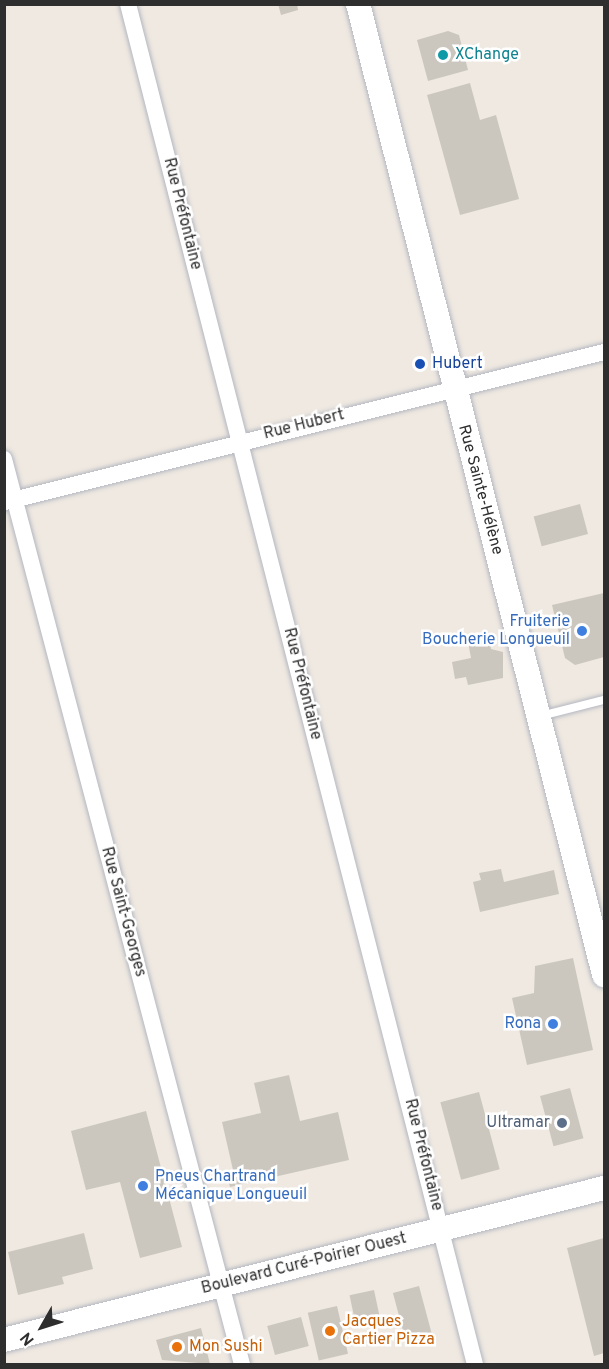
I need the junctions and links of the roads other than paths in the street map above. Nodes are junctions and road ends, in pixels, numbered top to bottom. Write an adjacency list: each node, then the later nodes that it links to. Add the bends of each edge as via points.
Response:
1 (129, 4): 5 (street, Rue Préfontaine)
2 (358, 4): 4 (street, Rue Sainte-Hélène)
3 (604, 352): 4 (street, Rue Hubert)
4 (453, 387): 5 (street, Rue Hubert); 9 (street, Rue Sainte-Hélène)
5 (240, 442): 7 (street, Rue Hubert); 12 (street, Rue Préfontaine)
6 (4, 459): 7 (street, Rue Saint-Georges)
7 (10, 501): 13 (street, Rue Saint-Georges)
8 (604, 700): 9 (lane)
9 (538, 717): 10 (street, Rue Sainte-Hélène)
10 (604, 975)
11 (604, 1188): 12 (street, Boulevard Curé-Poirier Ouest)
12 (442, 1229): 13 (street, Boulevard Curé-Poirier Ouest); 16 (street, Rue Préfontaine)
13 (222, 1285): 14 (street, Boulevard Curé-Poirier Ouest); 15 (street, Rue Saint-Georges)
14 (4, 1340)
15 (242, 1365)
16 (475, 1365)

